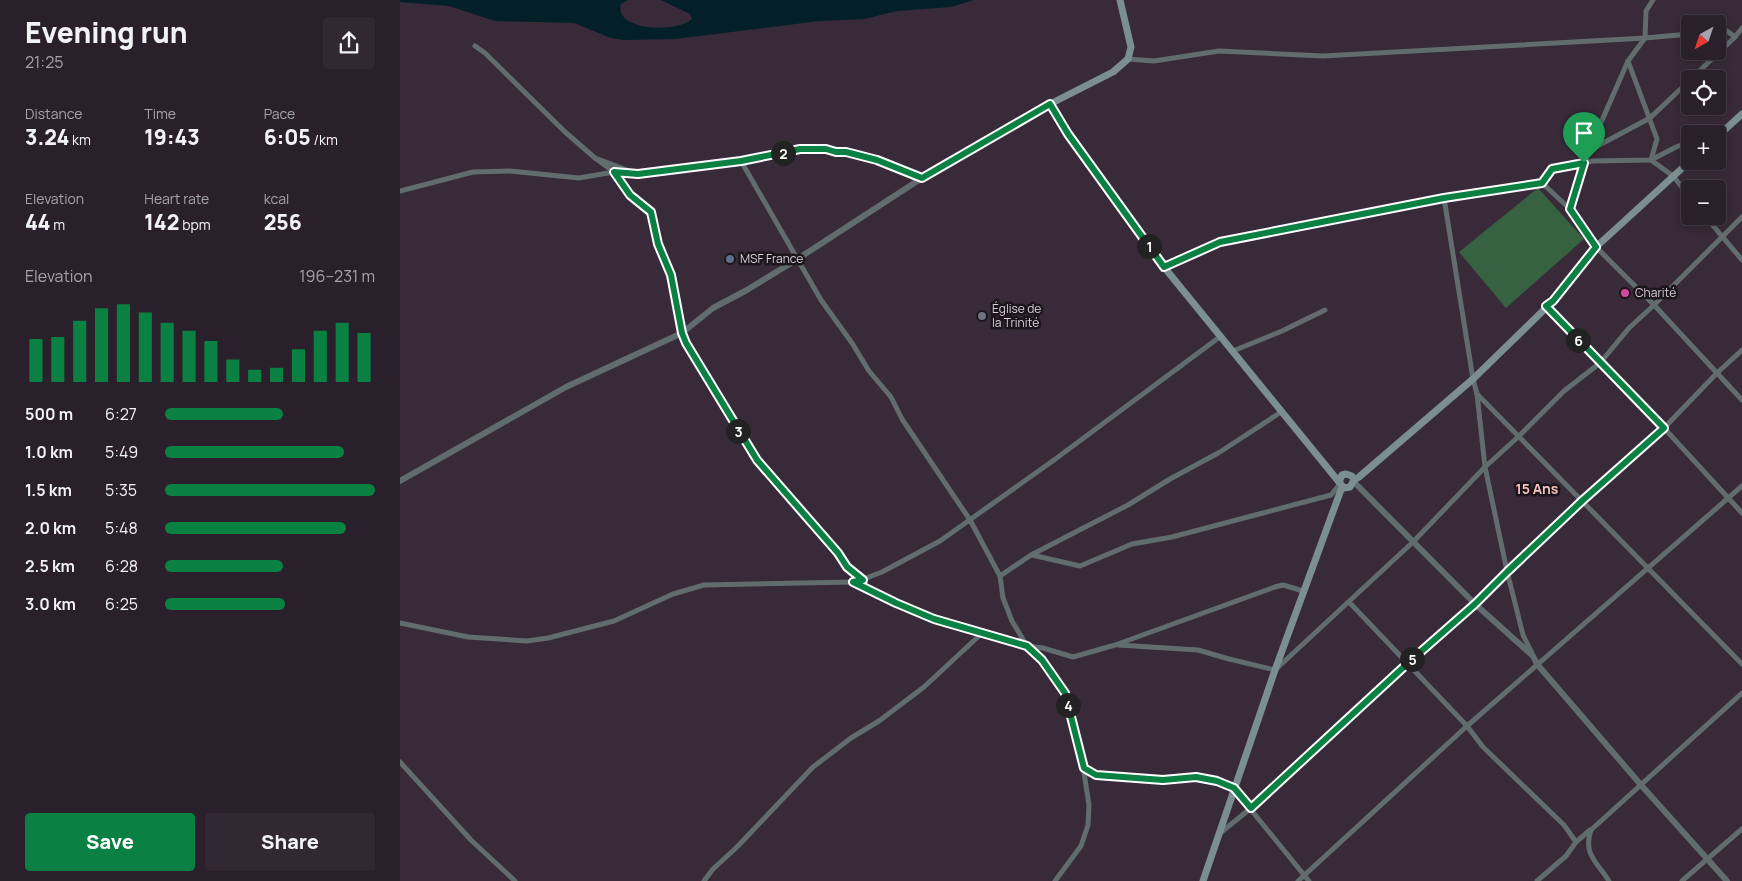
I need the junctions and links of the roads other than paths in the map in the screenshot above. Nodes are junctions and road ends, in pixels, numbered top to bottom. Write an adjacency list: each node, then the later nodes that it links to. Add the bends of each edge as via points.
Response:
1 (1120, 0): 9 (main road, via 1131,47)
2 (1653, 0): 7 (street, via 1646,11)
3 (1742, 28): 6 (street)
4 (1726, 31): 6 (street)
5 (1681, 35): 7 (street)
6 (1735, 37): 11 (street)
7 (1645, 38): 9 (street, via 1323,56 1219,51 1154,61); 10 (street)
8 (475, 46): 19 (street)
9 (1128, 59): 13 (main road, via 1113,72)
10 (1628, 62): 15 (street); 18 (street)
11 (1700, 70)
12 (1681, 89): 15 (street)
13 (1050, 104): 27 (street); 39 (main road)
14 (1742, 114): 16 (main road)
15 (1650, 118): 18 (street); 20 (street, via 1657,138)
16 (1726, 127)
17 (1681, 145): 20 (street)
18 (1589, 150): 22 (street)
19 (595, 158): 24 (street); 25 (street)
20 (1651, 160): 22 (street); 26 (street)
21 (741, 161): 25 (street); 27 (street, via 800,149 826,149 877,160); 37 (street)
22 (1584, 163): 28 (street, via 1552,169); 32 (street)
23 (1681, 169): 26 (main road)
24 (614, 172): 25 (street); 30 (street, via 578,178 510,171 473,172); 43 (street, via 630,195 651,212 658,244 671,275)
25 (638, 174)
26 (1673, 176): 29 (street); 36 (main road)
27 (922, 178): 37 (street)
28 (1542, 183): 31 (street); 32 (street)
29 (1681, 186)
30 (400, 191)
31 (1444, 198): 39 (street, via 1220,242); 49 (street)
32 (1570, 209): 36 (street)
33 (1742, 217): 35 (street)
34 (1712, 225): 35 (street)
35 (1722, 237): 38 (street); 40 (street)
36 (1596, 247): 40 (street); 41 (main road)
37 (796, 260): 43 (street, via 714,308); 63 (street, via 869,371 891,397 902,419)
38 (1742, 260)
39 (1164, 267): 44 (main road)
40 (1654, 305): 47 (street, via 1629,328); 48 (street)
41 (1546, 306): 47 (street); 49 (main road)
42 (1325, 310): 46 (street)
43 (682, 333): 56 (street, via 566,387); 69 (street, via 757,460 847,567)
44 (1221, 336): 46 (main road); 63 (street)
45 (1742, 350): 48 (street)
46 (1233, 351): 52 (main road)
47 (1600, 363): 53 (street); 54 (street, via 1564,391)
48 (1717, 373): 51 (street); 53 (street)
49 (1473, 379): 50 (street); 57 (main road)
50 (1477, 394): 54 (street); 55 (street)
51 (1742, 400)
52 (1281, 412): 58 (main road); 65 (street, via 1128,505)
53 (1664, 428): 60 (street); 61 (street)
54 (1518, 437): 55 (street); 61 (street)
55 (1485, 466): 64 (street); 67 (street)
56 (400, 481)
57 (1354, 481): 58 (main road, via 1347,488); 58 (main road, via 1346,474 1340,478); 64 (street)
58 (1340, 484): 65 (street, via 1331,495 1172,537 1132,544 1080,566); 72 (main road)
59 (1742, 486): 60 (street)
60 (1728, 498): 62 (street); 66 (street)
61 (1583, 500): 66 (street); 67 (street)
62 (1742, 513)
63 (970, 520): 68 (street); 69 (street, via 907,560)
64 (1413, 542): 73 (street); 74 (street)
65 (1031, 555): 68 (street)
66 (1648, 568): 81 (street); 82 (street)
67 (1507, 572): 74 (street); 79 (street, via 1523,635)
68 (1000, 576): 78 (street, via 1003,598)
69 (863, 580): 70 (street); 71 (street)
70 (853, 582): 71 (street); 75 (street, via 704,586 673,594 614,621 527,641 468,637)
71 (867, 589): 76 (street, via 934,619)
72 (1303, 591): 77 (street, via 1275,586); 83 (main road)
73 (1349, 602): 80 (street); 83 (street)
74 (1475, 604): 79 (street); 80 (street)
75 (400, 623)
76 (981, 634): 78 (street); 98 (street, via 924,688 814,767)
77 (1115, 645): 78 (street, via 1073,657); 83 (street, via 1198,650)
78 (1027, 646): 87 (street, via 1042,660 1065,693)
79 (1533, 656): 81 (street)
80 (1408, 663): 85 (street); 90 (street)
81 (1537, 664): 85 (street); 88 (street)
82 (1742, 664)
83 (1275, 670): 89 (main road)
84 (1742, 693): 88 (street)
85 (1467, 726): 94 (street, via 1483,747 1564,825); 96 (street)
86 (400, 762): 97 (street, via 471,840)
87 (1084, 768): 89 (street, via 1096,775 1163,780 1196,777); 99 (street, via 1088,825 1081,846)
88 (1640, 785): 92 (street); 95 (street)
89 (1234, 788): 90 (street); 93 (main road)
90 (1251, 808): 93 (street); 96 (street)
91 (1742, 829): 95 (street)
92 (1591, 830): 94 (street); 104 (street, via 1587,840 1588,851)
93 (1219, 835): 100 (main road)
94 (1576, 842): 103 (street, via 1566,856)
95 (1706, 858): 105 (street); 106 (street)
96 (1304, 875): 101 (street); 102 (street)
97 (515, 881)
98 (704, 881)
99 (1055, 881)
100 (1203, 881)
101 (1298, 881)
102 (1309, 881)
103 (1537, 881)
104 (1609, 881)
105 (1682, 881)
106 (1727, 881)

